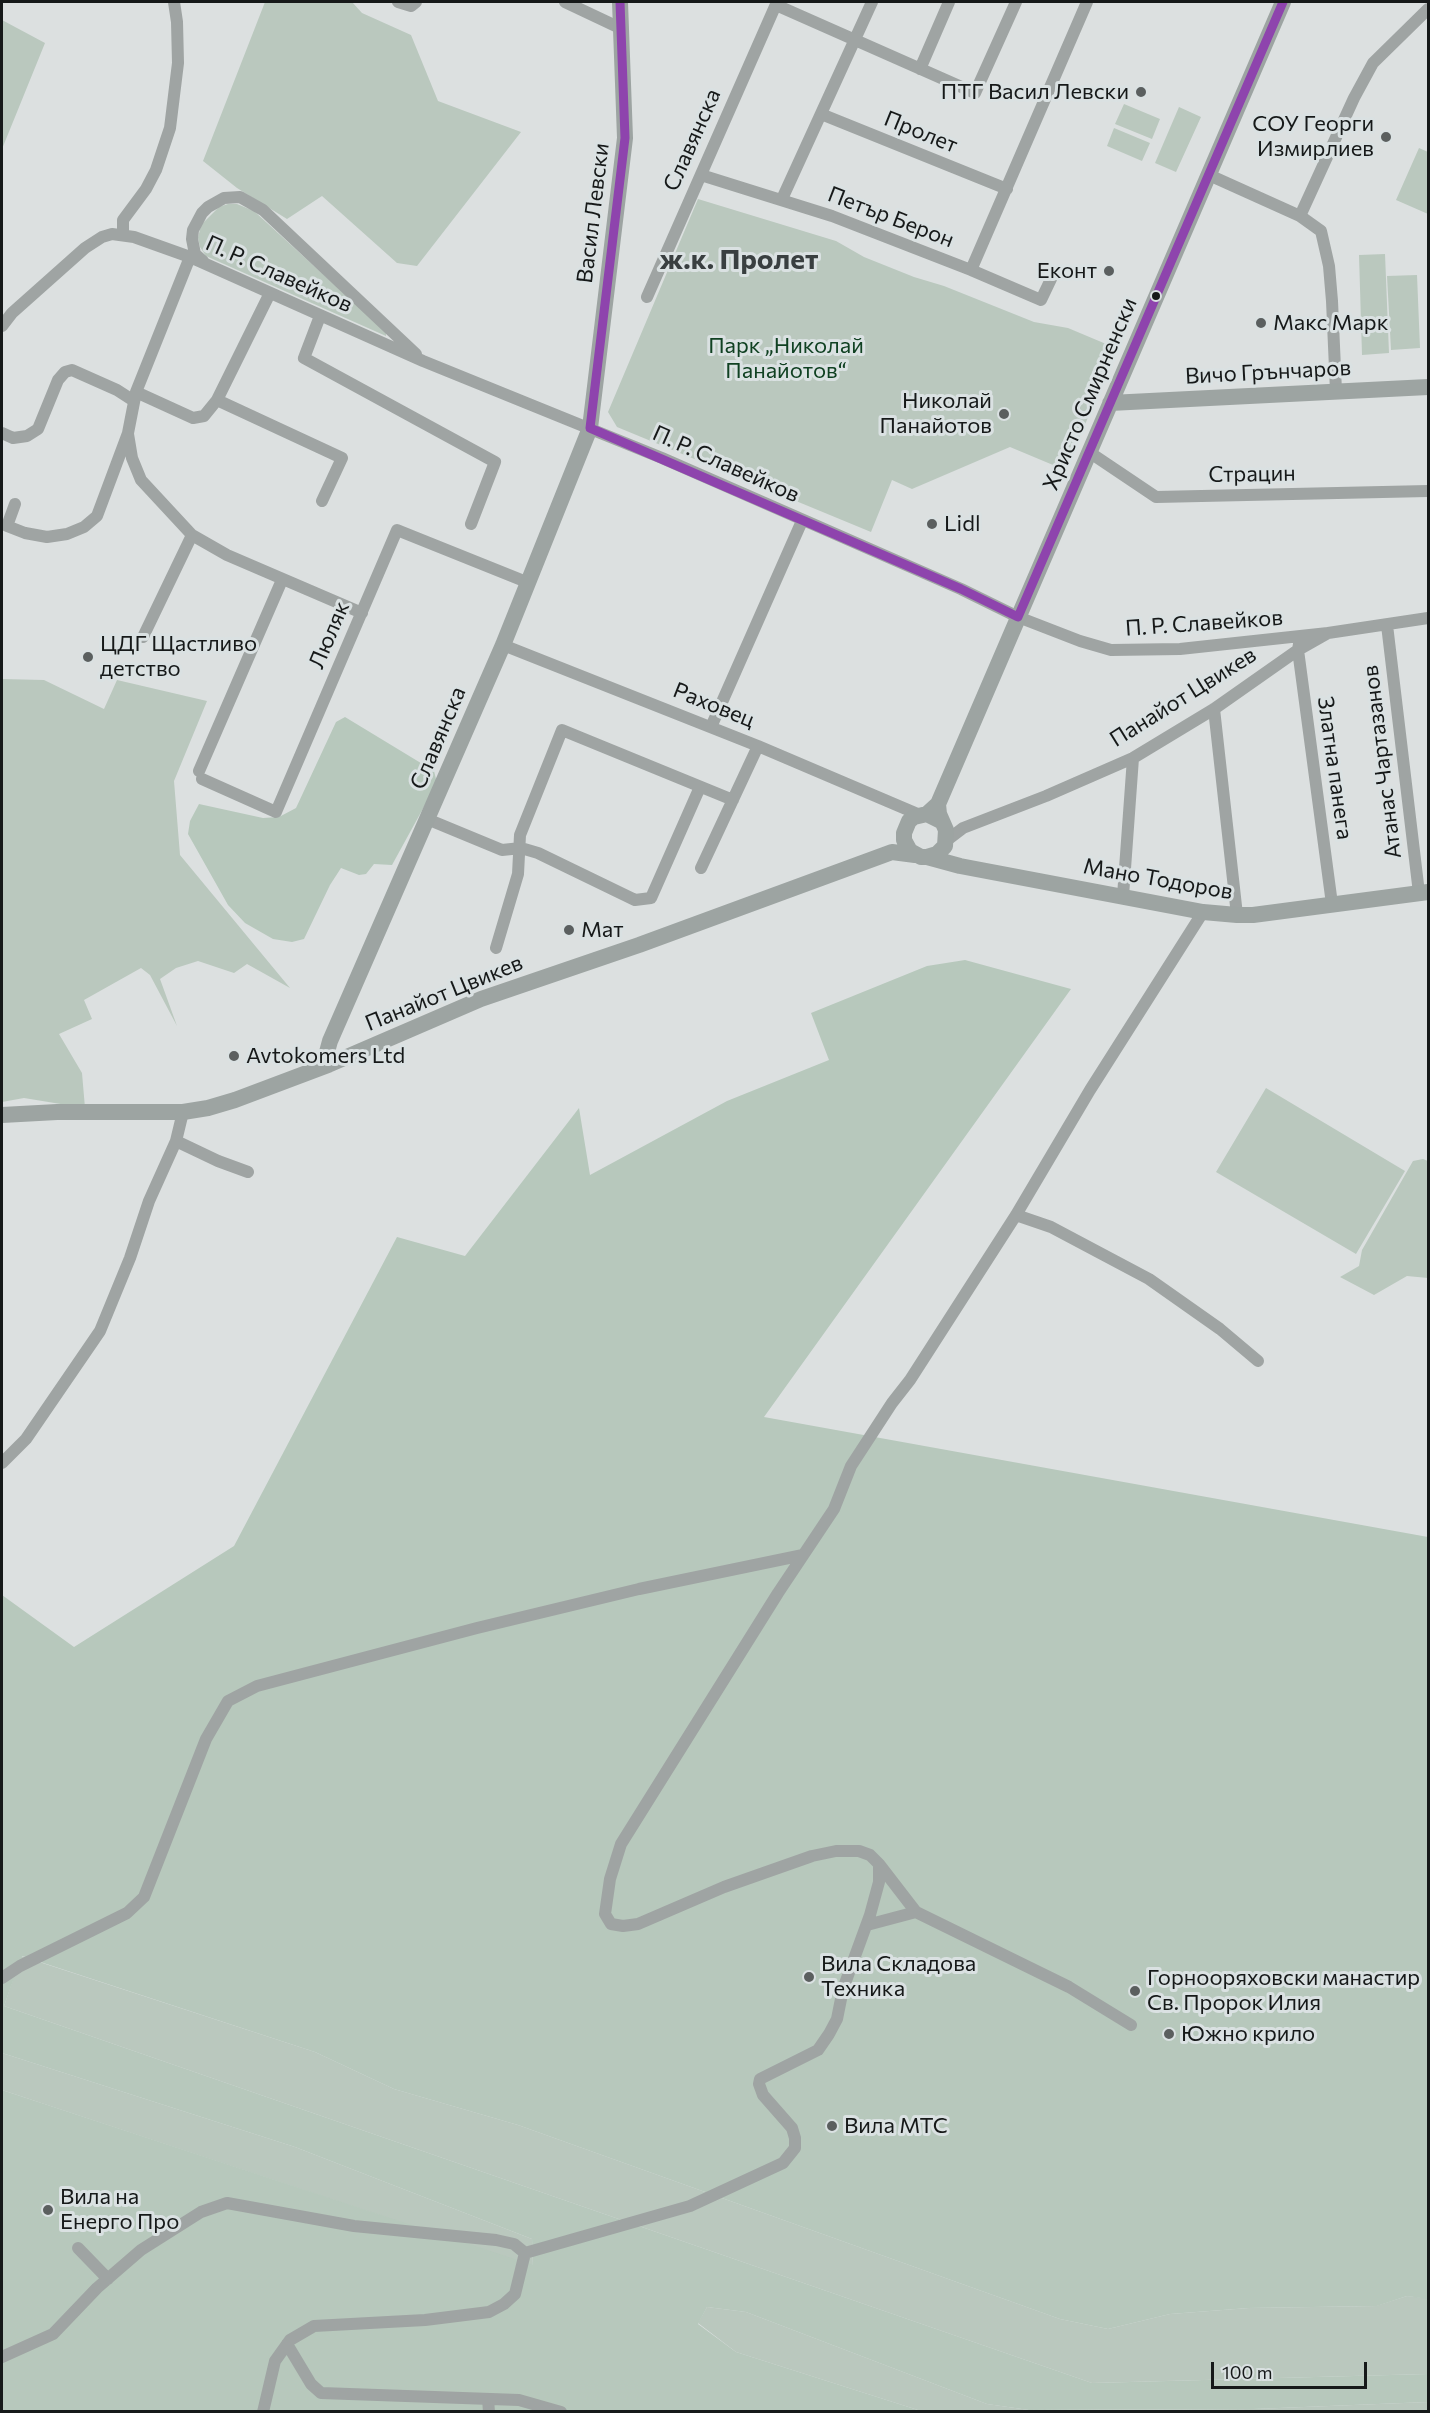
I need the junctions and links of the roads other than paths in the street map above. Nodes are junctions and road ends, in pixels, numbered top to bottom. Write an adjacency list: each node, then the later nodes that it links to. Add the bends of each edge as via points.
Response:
1 (174, 2): 22 (street, via 178,63 170,128 156,170 123,220)
2 (398, 2): 3 (street, via 411,6)
3 (416, 2)
4 (565, 2): 13 (street)
5 (620, 2): 13 (street, Васил Левски)
6 (872, 2): 14 (street)
7 (949, 2): 15 (street)
8 (1016, 2): 15 (street, via 975,93)
9 (1087, 2): 19 (street)
10 (1283, 2): 18 (street, Христо Смирненски)
11 (777, 3): 14 (street); 17 (street, Славянска)
12 (1428, 9): 21 (street, via 1372,63)
13 (620, 28): 37 (street, Васил Левски, via 625,138)
14 (855, 40): 15 (street); 16 (street)
15 (920, 69)
16 (821, 114): 19 (street, Пролет); 20 (street)
17 (701, 175): 20 (street, Петър Берон); 28 (street, Славянска)
18 (1209, 175): 21 (street); 36 (street, Христо Смирненски)
19 (1007, 189): 25 (street)
20 (782, 199): 25 (street, Петър Берон)
21 (1300, 216): 33 (street, via 1321,231 1329,266)
22 (123, 235): 23 (street, П. Р. Славейков); 30 (street, via 102,237 85,248)
23 (190, 257): 24 (street, П. Р. Славейков); 34 (street)
24 (206, 264): 27 (street, П. Р. Славейков); 31 (street, via 195,254 192,239 202,213 224,198 240,197 263,210)
25 (971, 270): 26 (street, Петър Берон, via 1041,300)
26 (1051, 279)
27 (270, 293): 29 (street, П. Р. Славейков); 35 (street)
28 (647, 297)
29 (320, 316): 31 (street, П. Р. Славейков); 45 (street, via 304,358 495,462)
30 (2, 326)
31 (423, 361): 37 (street, П. Р. Славейков)
32 (1428, 387): 33 (street, Вичо Грънчаров)
33 (1336, 391): 36 (street, Вичо Грънчаров)
34 (135, 397): 35 (street, via 193,418 204,416); 38 (street, via 72,370 58,380 38,429 13,438); 39 (street)
35 (217, 400): 42 (street, via 342,458)
36 (1110, 403): 40 (street, Христо Смирненски)
37 (590, 428): 44 (street, П. Р. Славейков); 48 (street, Славянска)
38 (2, 433)
39 (128, 433): 43 (street, via 97,516 84,527 47,537 25,533 7,525); 46 (street, via 141,480)
40 (1089, 452): 41 (street, Страцин, via 1156,496); 50 (street, Христо Смирненски)
41 (1428, 491)
42 (322, 501)
43 (15, 504)
44 (802, 521): 50 (street, П. Р. Славейков); 57 (street)
45 (471, 524)
46 (192, 535): 47 (street); 53 (street)
47 (282, 580): 49 (street); 49 (street, Люляк, via 200,775 276,812)
48 (529, 583): 49 (street, Люляк, via 397,530); 55 (street, Славянска)
49 (362, 613)
50 (1018, 617): 54 (street, П. Р. Славейков, via 1111,650); 62 (street, Христо Смирненски)
51 (1428, 618): 52 (street, Панайот Цвикев)
52 (1387, 625): 54 (street, Панайот Цвикев, via 1328,633); 69 (street, Атанас Чартазанов)
53 (143, 637)
54 (1299, 644): 56 (street, Панайот Цвикев); 71 (street, Златна панега)
55 (503, 645): 57 (street, Раховец); 63 (street, Славянска)
56 (1214, 709): 59 (street, Панайот Цвикев); 73 (street)
57 (711, 727): 58 (street, Раховец)
58 (758, 746): 61 (street); 62 (street, Раховец)
59 (1133, 758): 64 (street, Панайот Цвикев); 70 (street)
60 (700, 786): 61 (street); 65 (street, via 651,898 635,900); 65 (street, via 562,730 520,835)
61 (733, 800): 68 (street)
62 (924, 818): 64 (street); 66 (street, via 946,830); 66 (street, Мано Тодоров, via 906,846); 67 (street)
63 (428, 819): 65 (street, via 502,850); 75 (street, Славянска, via 330,1041)
64 (963, 828): 66 (street, Панайот Цвикев)
65 (521, 848): 74 (street, via 519,874)
66 (932, 851): 67 (street, Панайот Цвикев); 70 (street, Мано Тодоров, via 953,865)
67 (892, 852): 75 (street, Панайот Цвикев, via 481,999)
68 (701, 868)
69 (1424, 892): 71 (street, Мано Тодоров)
70 (1123, 896): 72 (street, Мано Тодоров)
71 (1332, 904): 73 (street, Мано Тодоров)
72 (1203, 912): 73 (street, Мано Тодоров); 80 (street)
73 (1237, 915)
74 (496, 948)
75 (328, 1065): 76 (street, Панайот Цвикев, via 235,1100)
76 (183, 1112): 77 (street, Панайот Цвикев); 78 (street)
77 (2, 1115)
78 (176, 1142): 79 (street); 82 (street, via 100,1331 26,1439)
79 (248, 1172)
80 (1016, 1215): 81 (street, via 1051,1227 1149,1279); 83 (street, via 851,1466 834,1509)
81 (1258, 1361)
82 (2, 1463)
83 (803, 1555): 84 (street, via 621,1844 605,1914 611,1924 638,1924 733,1884 836,1851 870,1854); 87 (street, via 639,1589 256,1686 228,1701 206,1739 144,1897 128,1913)
84 (879, 1864): 85 (street); 86 (street, via 879,1882)
85 (916, 1912): 86 (street); 88 (street, via 1069,1987)
86 (867, 1925): 90 (street, via 843,1989 837,2019 824,2043 808,2056 760,2079 763,2095 792,2128 795,2138 795,2148 783,2163 690,2206)
87 (2, 1978)
88 (1131, 2025)
89 (78, 2247): 91 (street)
90 (525, 2253): 91 (street, via 514,2244 496,2240 354,2226 227,2203 201,2212 141,2250); 92 (street, via 514,2294 489,2312 314,2326)
91 (108, 2279): 93 (street, via 53,2334)
92 (287, 2344): 94 (street, via 311,2384 321,2393); 95 (street, via 275,2361)
93 (2, 2357)
94 (489, 2405): 96 (street, via 519,2400)
95 (263, 2412)
96 (561, 2412)

